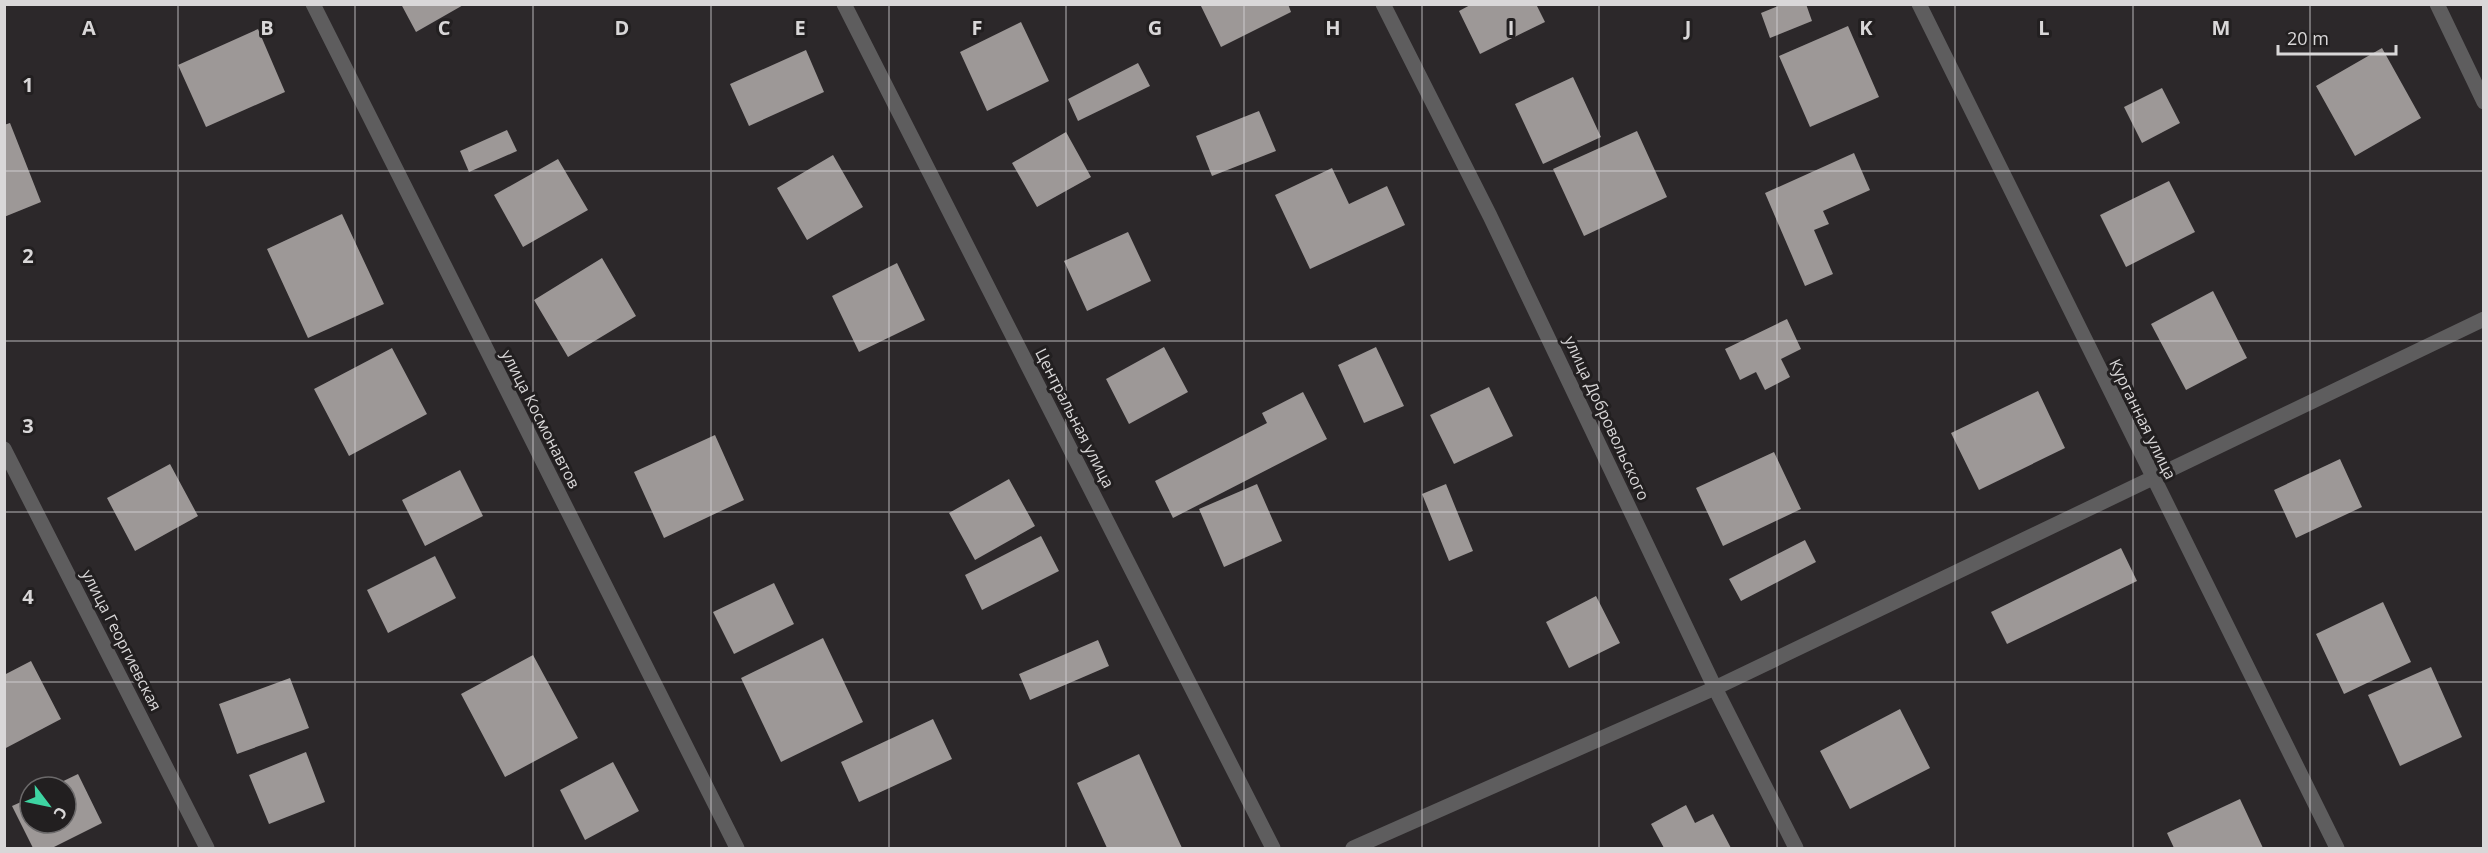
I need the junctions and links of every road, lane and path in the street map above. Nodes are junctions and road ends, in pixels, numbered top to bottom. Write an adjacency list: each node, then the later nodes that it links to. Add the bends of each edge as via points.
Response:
1 (313, 4): 12 (street, улица Космонавтов)
2 (844, 4): 13 (street, Центральная улица)
3 (1383, 4): 10 (street, улица Добровольского, via 1490,216)
4 (1919, 4): 9 (street, Курганная улица)
5 (2437, 4): 6 (street)
6 (2484, 102)
7 (2484, 319): 9 (street)
8 (4, 449): 11 (street, улица Георгиевская)
9 (2153, 480): 10 (street); 16 (street, Курганная улица)
10 (1715, 688): 14 (street); 15 (street, улица Добровольского)
11 (207, 849)
12 (737, 849)
13 (1273, 849)
14 (1353, 849)
15 (1796, 849)
16 (2337, 849)

